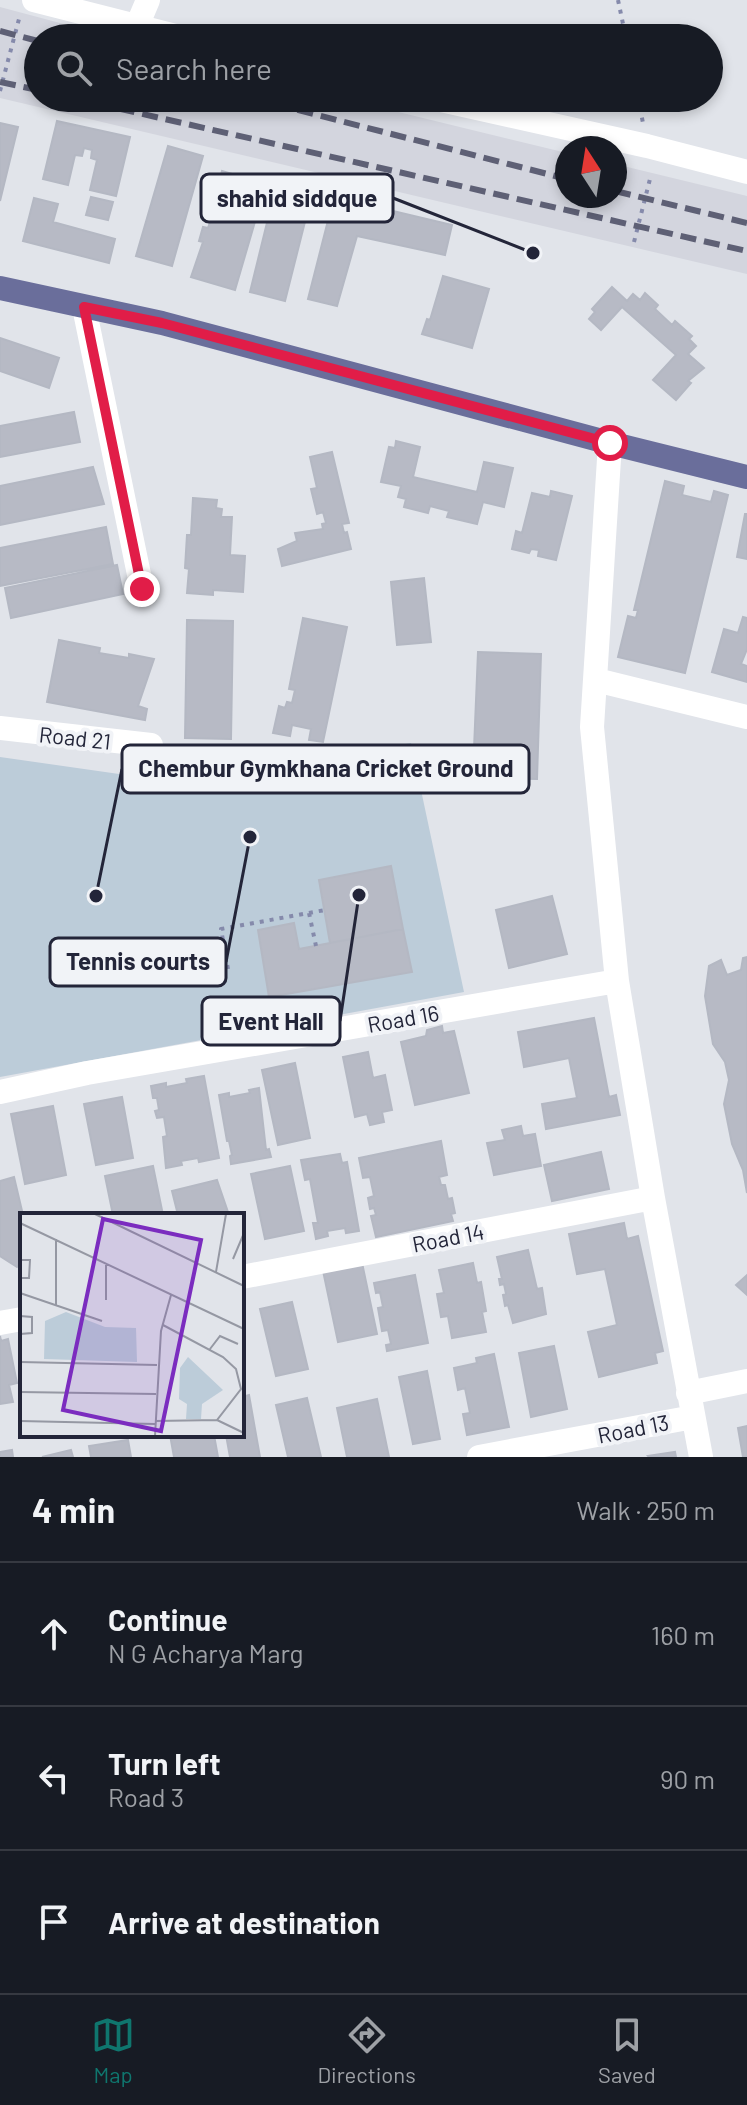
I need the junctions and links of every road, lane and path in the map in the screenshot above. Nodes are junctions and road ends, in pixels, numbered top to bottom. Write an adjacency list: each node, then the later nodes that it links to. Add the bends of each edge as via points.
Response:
1 (148, 0): 5 (street)
2 (618, 0): 6 (path)
3 (26, 9): 4 (street); 7 (path)
4 (124, 24)
5 (138, 24)
6 (623, 24)
7 (0, 91)
8 (495, 112): 9 (street)
9 (747, 172)
10 (650, 179): 11 (path)
11 (634, 242)
12 (0, 288): 13 (main road)
13 (84, 307): 14 (main road, via 162,323); 16 (street)
14 (610, 443): 15 (main road); 17 (street)
15 (747, 477)
16 (142, 589)
17 (596, 680): 18 (street); 25 (street, via 592,727)
18 (747, 717)
19 (0, 728): 20 (street, Road 21)
20 (151, 745)
21 (325, 910): 22 (path)
22 (309, 913): 23 (path); 24 (path, via 221,929)
23 (316, 946)
24 (228, 969)
25 (617, 981): 26 (street, Road 16); 27 (street)
26 (0, 1092)
27 (653, 1198): 28 (street, Road 14); 32 (street)
28 (244, 1277)
29 (20, 1319): 30 (street)
30 (0, 1323)
31 (747, 1381): 32 (street, Road 13)
32 (690, 1405): 33 (street, Road 13); 34 (street)
33 (479, 1457)
34 (701, 1457)

